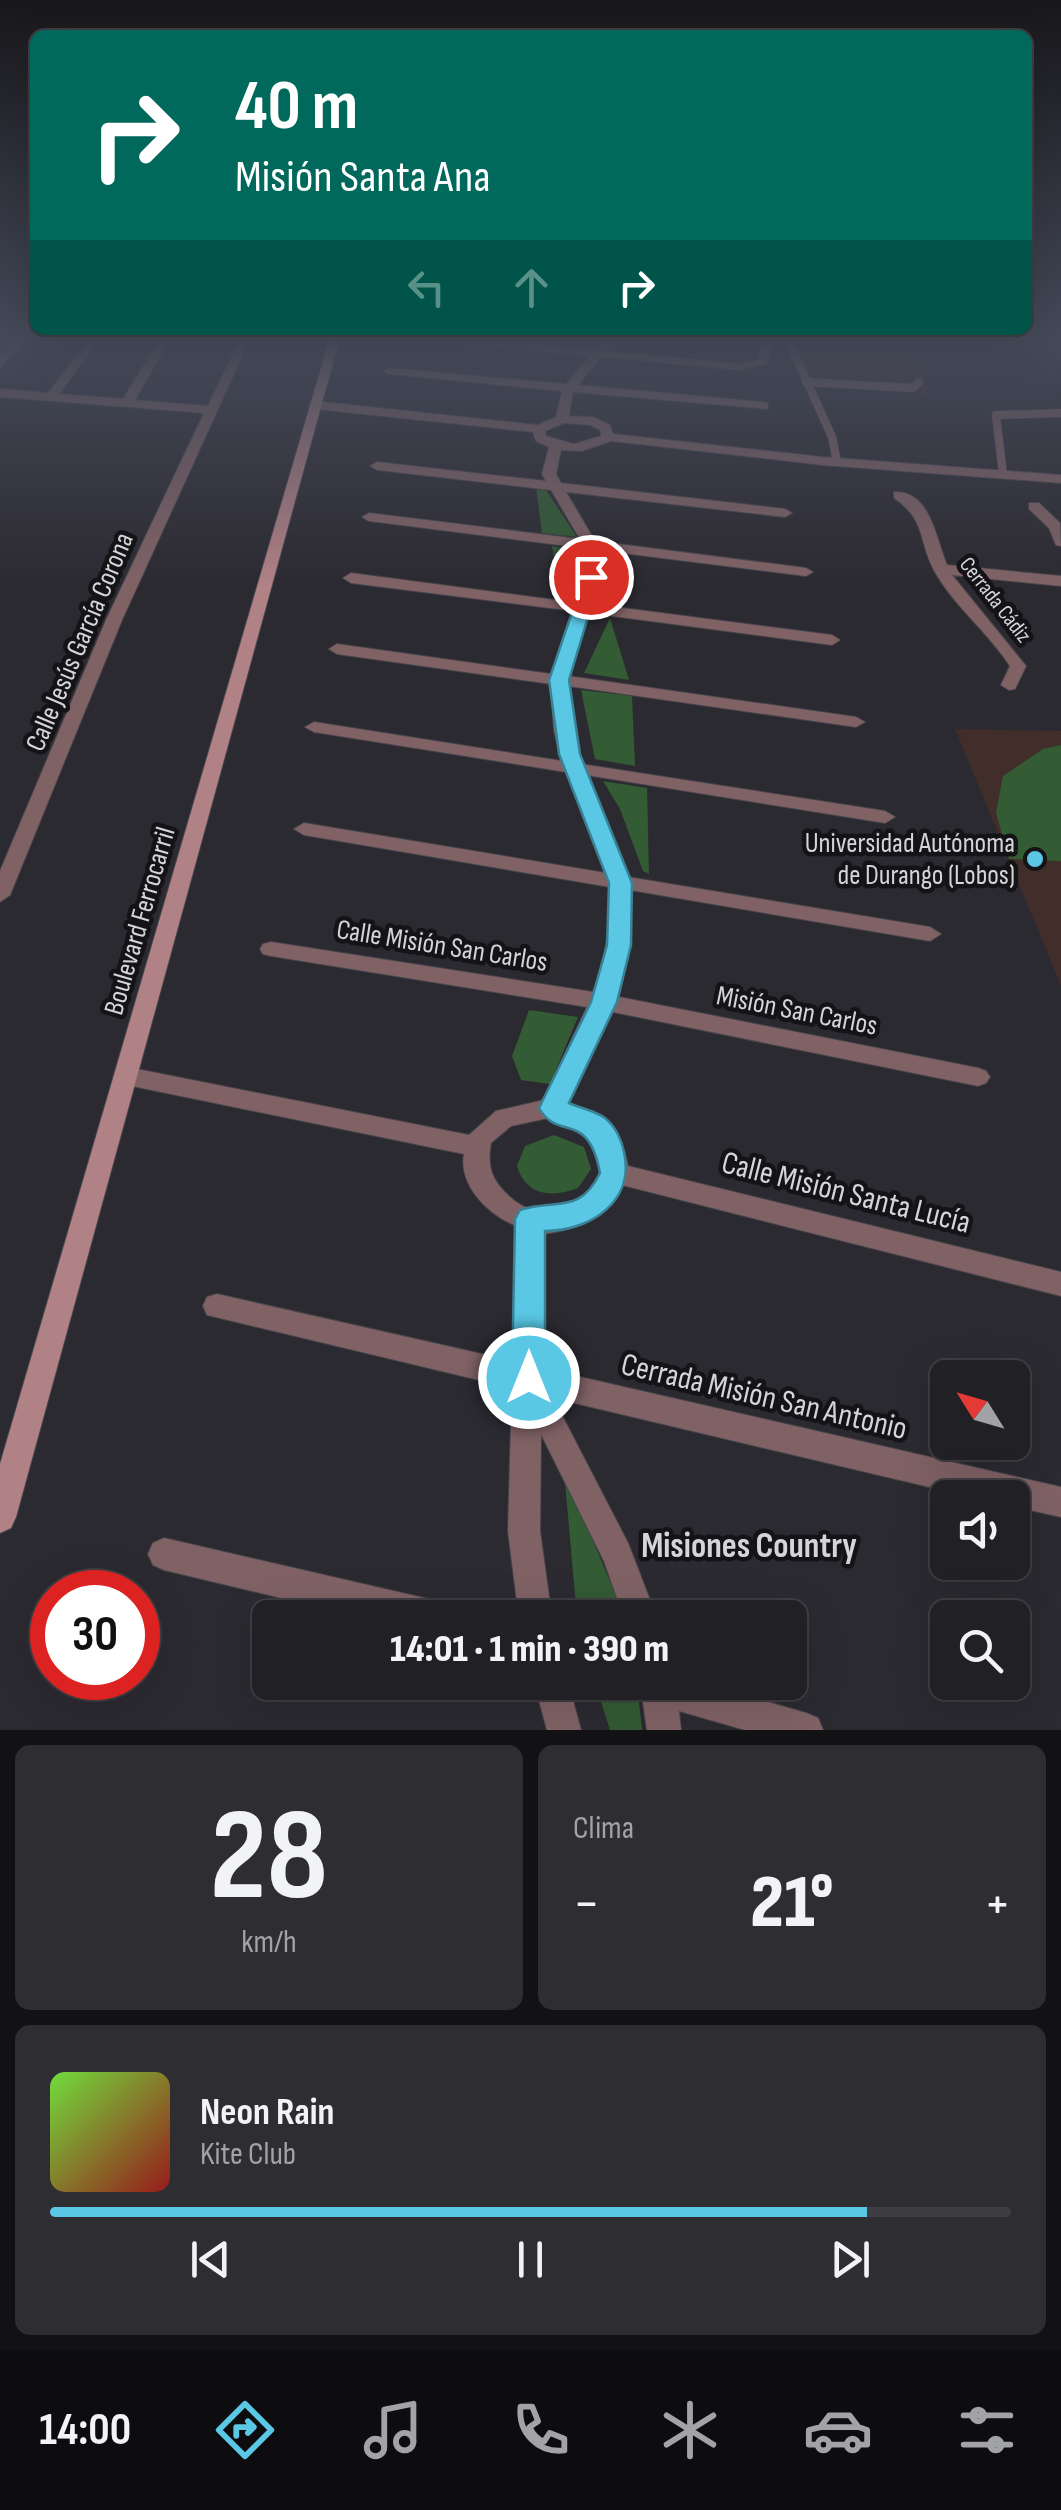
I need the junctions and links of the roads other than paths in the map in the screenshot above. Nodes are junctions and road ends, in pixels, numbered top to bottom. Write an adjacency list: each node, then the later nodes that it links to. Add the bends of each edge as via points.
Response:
1 (207, 422): 37 (street, Calle Jesús García Corona, via 114,620)
2 (310, 422): 41 (main road, Boulevard Ferrocarril)
3 (478, 422): 8 (street)
4 (557, 422): 8 (street)
5 (578, 422): 9 (street, via 600,424)
6 (825, 422): 11 (lane, via 832,436)
7 (997, 422): 13 (lane)
8 (539, 428): 10 (street, via 540,438)
9 (608, 436): 10 (street, via 594,445); 11 (street)
10 (556, 446): 15 (street, via 548,463)
11 (830, 462): 13 (street)
12 (377, 466): 15 (street)
13 (1003, 474): 14 (street)
14 (1061, 478)
15 (554, 484): 18 (street); 21 (street)
16 (899, 495): 22 (street, Cerrada Cádiz, via 928,518)
17 (1034, 506): 20 (street)
18 (785, 513)
19 (370, 517): 21 (street)
20 (1061, 542)
21 (589, 544): 23 (street); 26 (street, via 591,577)
22 (941, 569): 25 (street); 30 (street, Cerrada Cádiz, via 1018,666)
23 (806, 572)
24 (351, 578): 26 (street)
25 (1061, 580)
26 (582, 608): 27 (street); 29 (street)
27 (832, 640)
28 (337, 649): 29 (street)
29 (559, 680): 31 (street); 33 (street)
30 (1009, 685)
31 (856, 722)
32 (314, 727): 33 (street)
33 (574, 767): 34 (street); 36 (street)
34 (885, 817)
35 (304, 829): 36 (street)
36 (620, 883): 38 (street); 40 (street, via 619,945)
37 (0, 896)
38 (930, 934)
39 (271, 949): 40 (street, Calle Misión San Carlos)
40 (604, 1002): 42 (street, Misión San Carlos); 43 (street)
41 (127, 1076): 44 (street); 51 (main road, Boulevard Ferrocarril)
42 (978, 1078)
43 (553, 1108): 44 (street, via 505,1117); 45 (street, via 595,1126 608,1142)
44 (478, 1147): 46 (street, via 474,1167 492,1203)
45 (614, 1173): 46 (street, via 588,1209 566,1218); 47 (street, Calle Misión Santa Lucía)
46 (530, 1219): 49 (street)
47 (1061, 1284)
48 (217, 1306): 49 (street, Cerrada Misión San Antonio)
49 (529, 1378): 50 (street, Cerrada Misión San Antonio); 54 (street, via 524,1531); 55 (street)
50 (1061, 1502)
51 (0, 1517)
52 (164, 1554): 53 (street)
53 (360, 1600)
54 (534, 1600)
55 (635, 1600)
56 (556, 1700): 59 (street)
57 (660, 1700): 60 (street)
58 (707, 1700): 61 (street)
59 (564, 1730)
60 (664, 1730)
61 (806, 1730)

